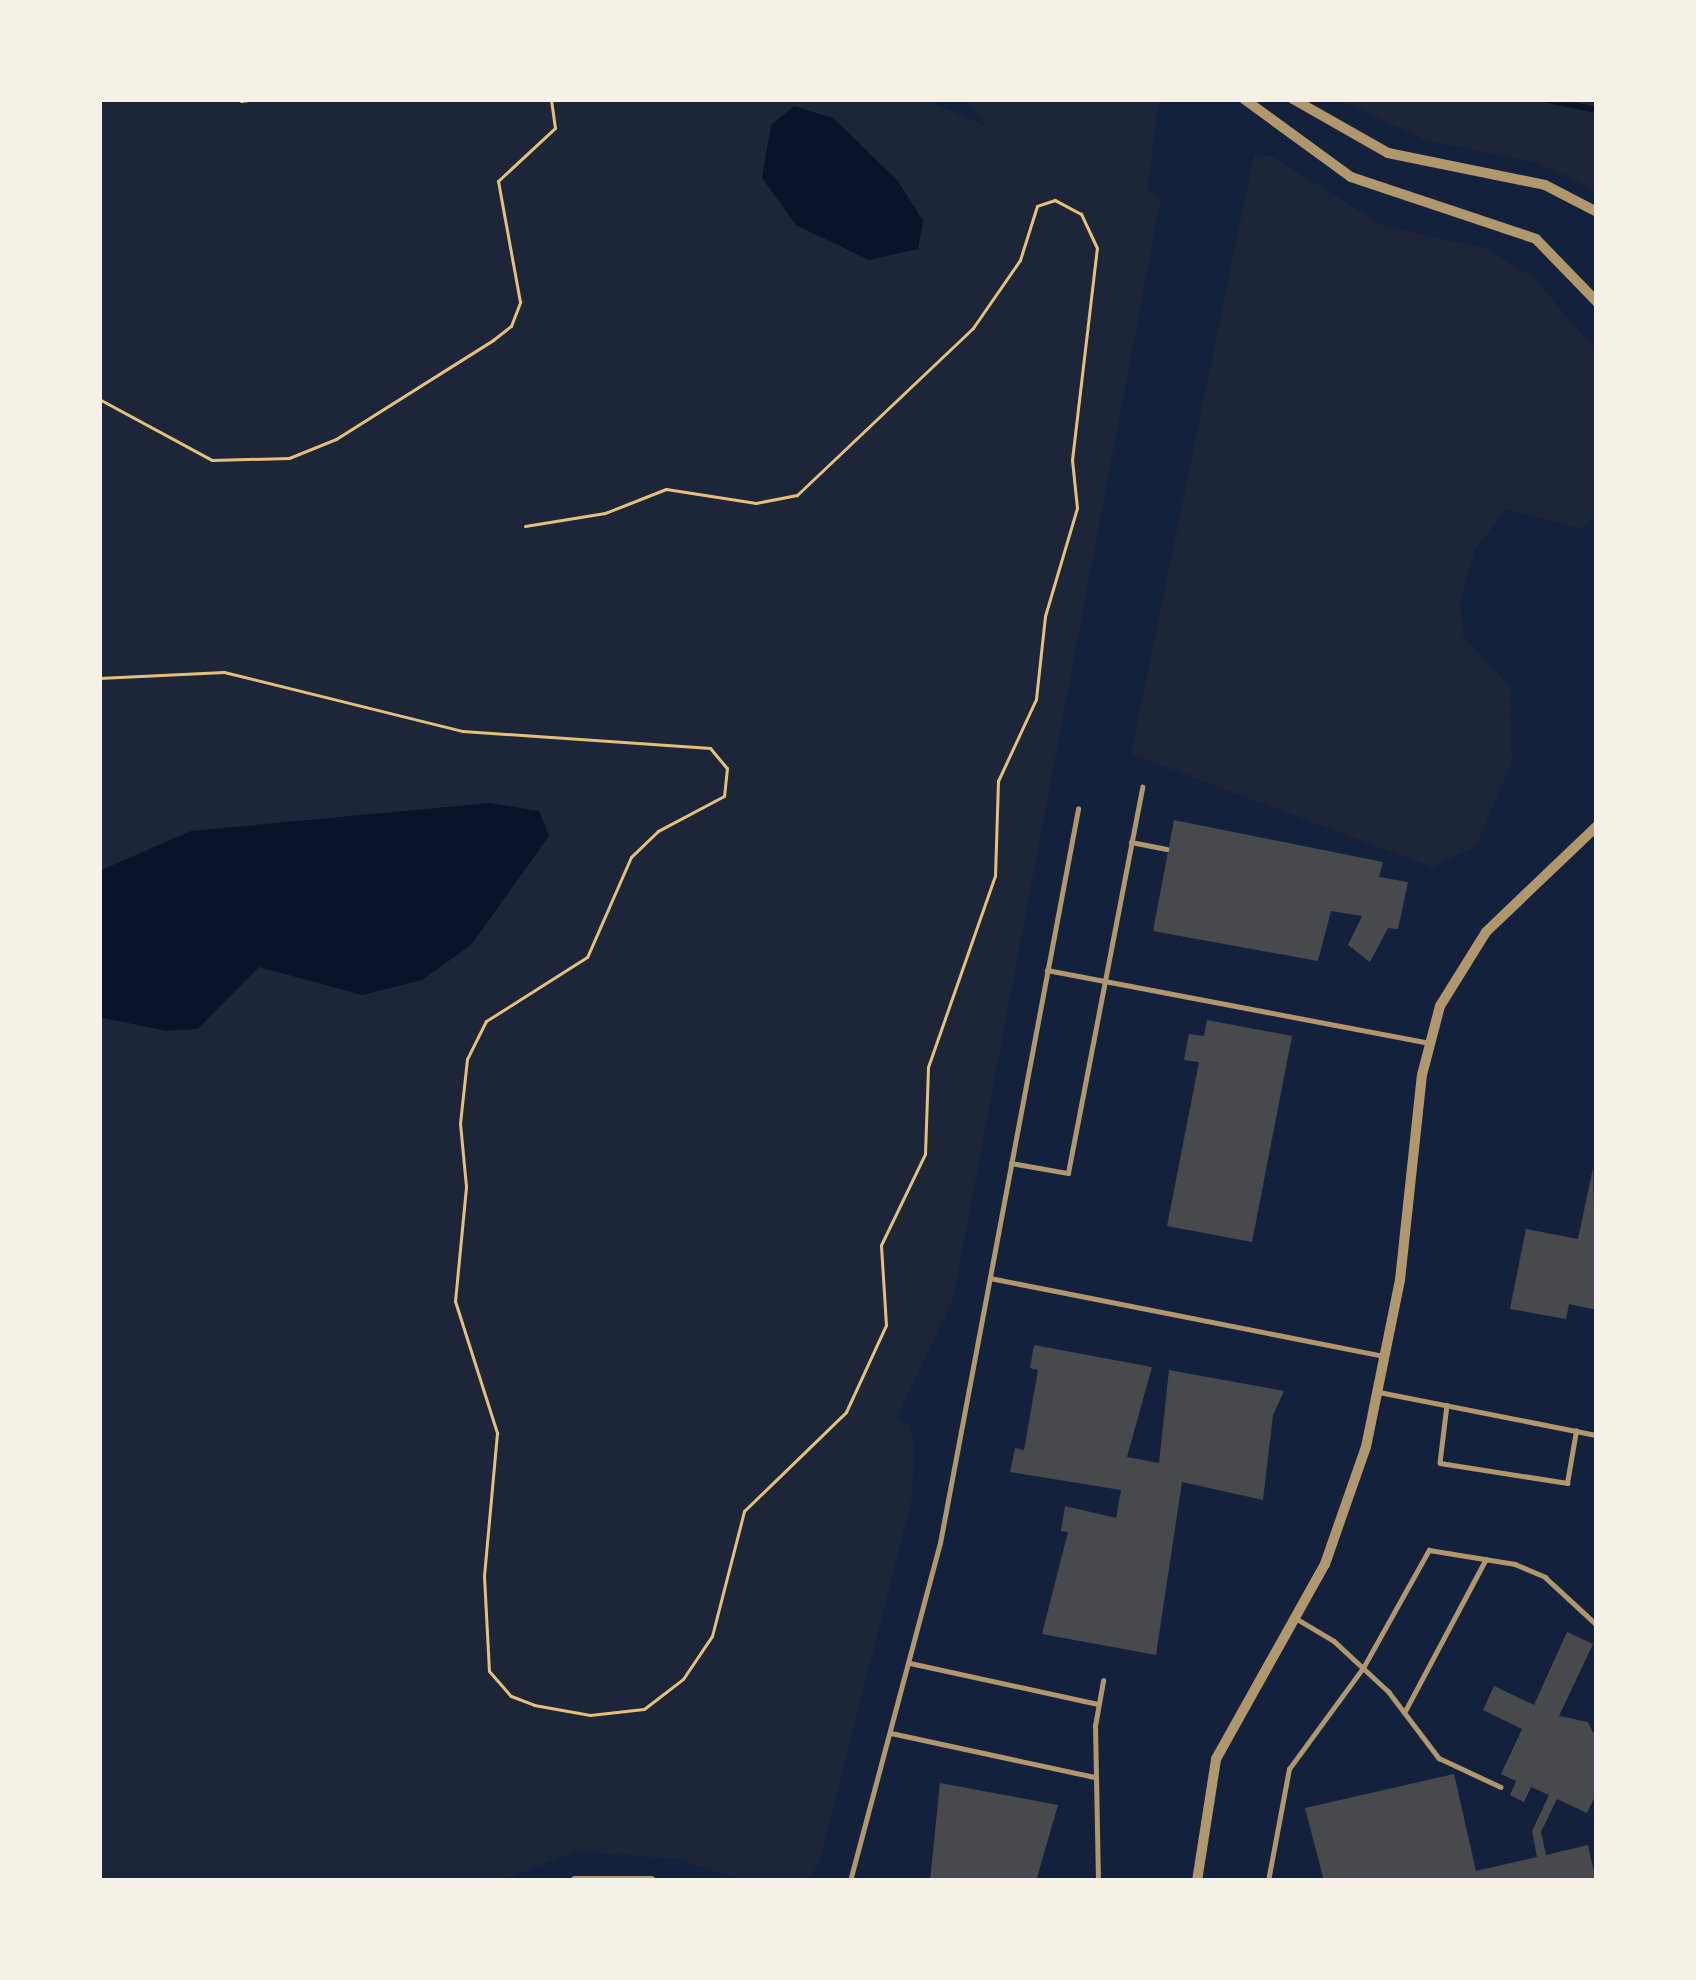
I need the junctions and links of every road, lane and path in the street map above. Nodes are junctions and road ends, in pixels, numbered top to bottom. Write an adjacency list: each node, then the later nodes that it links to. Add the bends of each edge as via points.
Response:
1 (255, 99): 7 (path)
2 (392, 99): 3 (path)
3 (486, 99)
4 (551, 99): 10 (path, via 554,128 511,164 495,192 520,302 493,340 336,439 289,458 212,460)
5 (1244, 99): 9 (street, via 1352,177 1536,239)
6 (1293, 99): 8 (street, via 1388,153 1530,181)
7 (241, 101)
8 (1597, 212)
9 (1597, 302)
10 (99, 399)
11 (525, 526): 12 (path, via 604,512 666,489 756,503 797,495 973,328 1020,260 1036,206 1055,200 1081,214 1097,248 1072,460 1077,508 1038,644 1036,699 998,781 994,876 928,1067 925,1154 881,1245 886,1325 856,1399 744,1511 712,1636 683,1679 644,1708 590,1715 534,1705 511,1696 489,1671 484,1576 496,1433 455,1300 466,1186 460,1123 467,1059 486,1021 587,957 631,856 658,831 724,796 727,768 710,748 462,731 224,672)
12 (99, 678)
13 (1142, 787): 16 (lane)
14 (1078, 809): 18 (lane)
15 (1597, 826): 20 (street, via 1486,932 1454,979)
16 (1131, 842): 17 (lane); 19 (lane)
17 (1166, 849)
18 (1047, 970): 19 (lane); 21 (lane)
19 (1105, 981): 20 (lane); 21 (lane, via 1068,1173)
20 (1428, 1043): 23 (street)
21 (1011, 1162): 22 (lane)
22 (990, 1278): 23 (lane); 31 (lane)
23 (1386, 1356): 24 (street)
24 (1379, 1392): 25 (lane); 29 (street, via 1346,1513)
25 (1447, 1406): 26 (lane); 26 (lane, via 1439,1462 1567,1483)
26 (1576, 1431): 27 (lane)
27 (1597, 1435)
28 (1486, 1559): 30 (lane, via 1544,1577); 32 (lane, via 1429,1550); 35 (lane)
29 (1296, 1618): 32 (lane); 43 (street, via 1216,1759)
30 (1597, 1625)
31 (910, 1664): 34 (lane); 36 (lane)
32 (1363, 1668): 35 (lane); 44 (lane, via 1289,1769)
33 (1103, 1682): 34 (lane)
34 (1099, 1705): 37 (lane)
35 (1404, 1712): 38 (lane, via 1438,1758)
36 (891, 1733): 37 (lane); 41 (lane)
37 (1095, 1777): 42 (lane)
38 (1502, 1787)
39 (575, 1881): 40 (street)
40 (651, 1881)
41 (850, 1881)
42 (1098, 1881)
43 (1197, 1881)
44 (1268, 1881)

